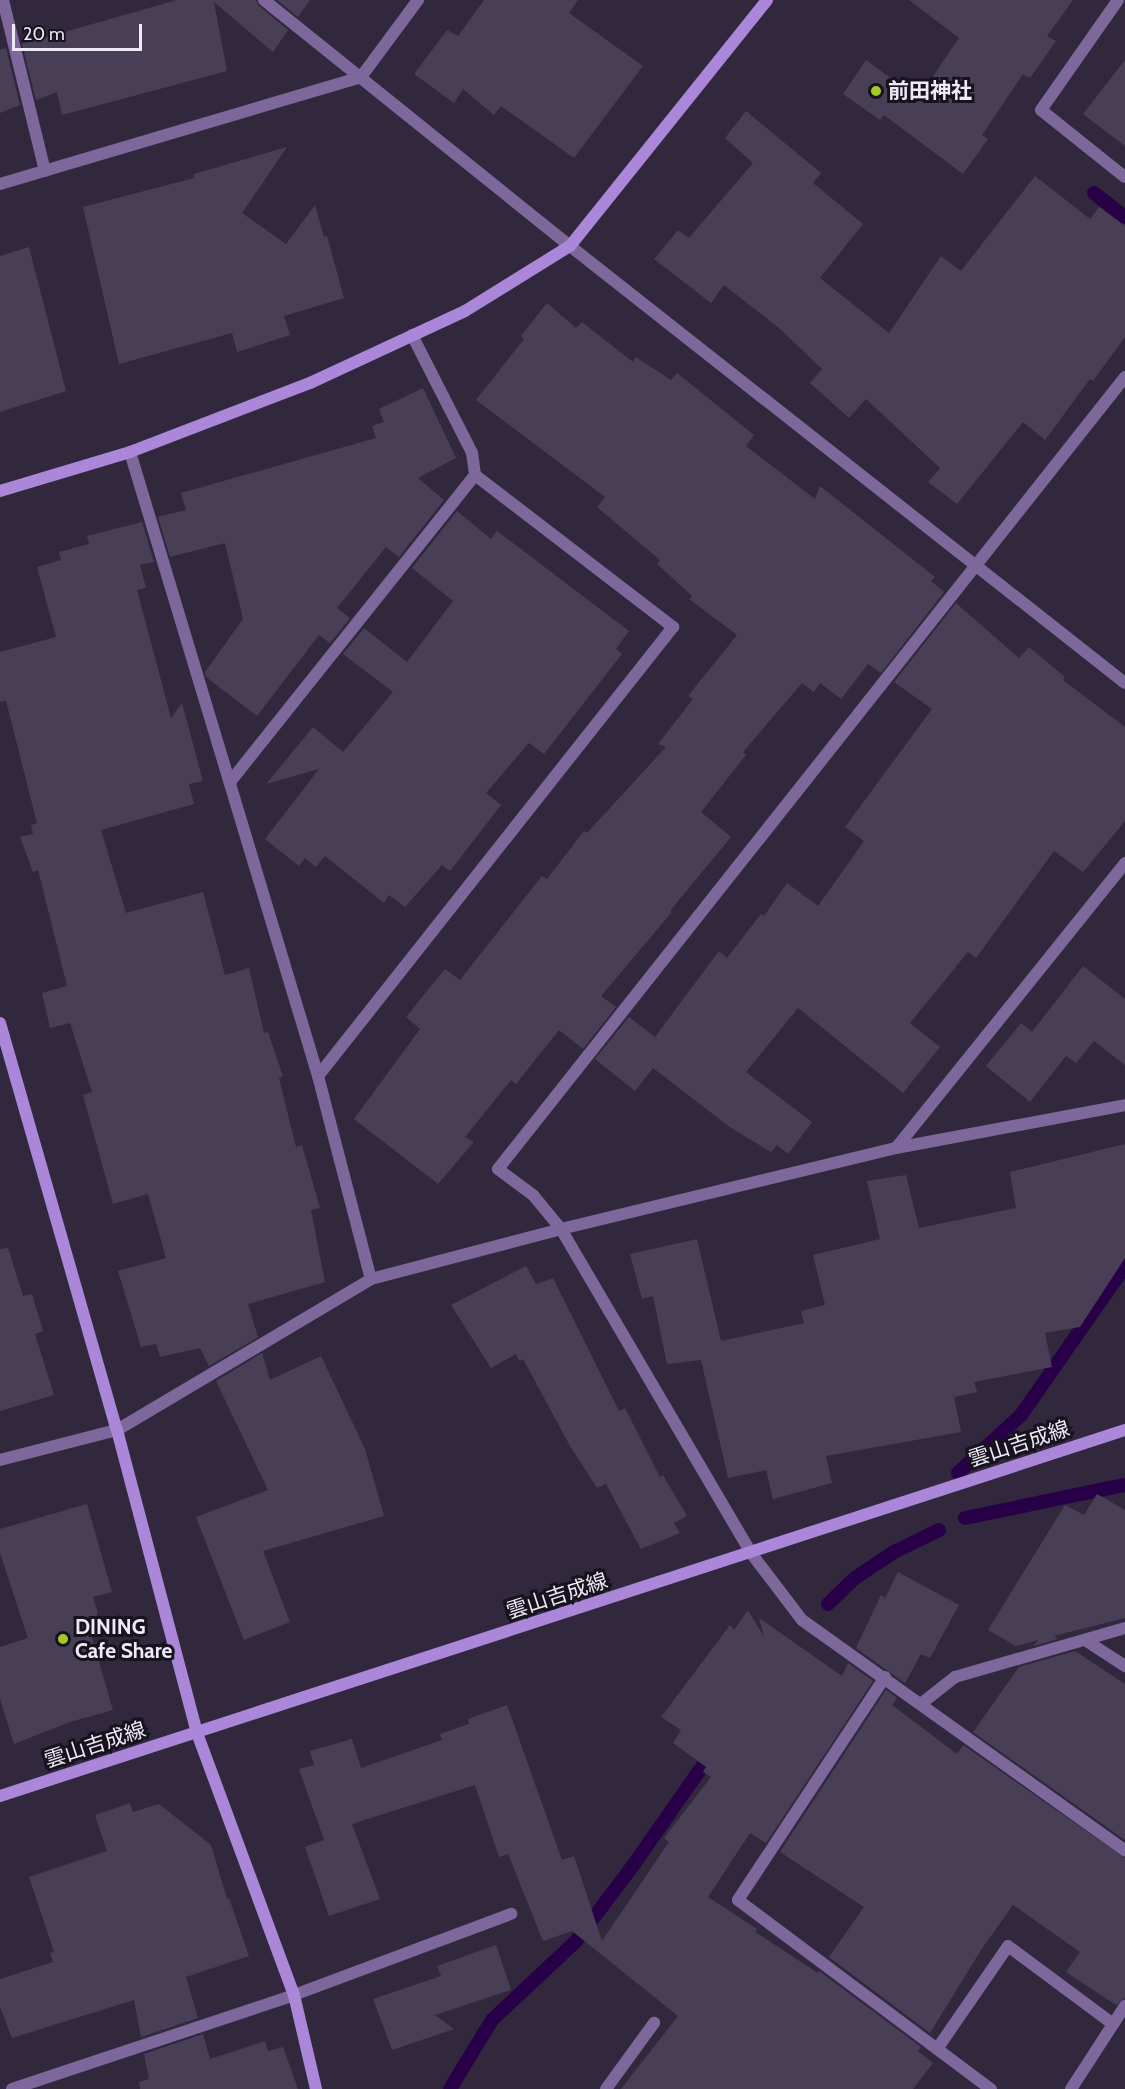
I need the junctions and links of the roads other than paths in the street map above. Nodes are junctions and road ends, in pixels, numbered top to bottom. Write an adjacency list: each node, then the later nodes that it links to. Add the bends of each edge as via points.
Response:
1 (3, 0): 7 (street)
2 (264, 0): 6 (street)
3 (418, 0): 6 (street)
4 (767, 0): 10 (street)
5 (1118, 0): 8 (street, via 1041,110)
6 (361, 77): 7 (street); 10 (street)
7 (45, 171): 9 (street)
8 (1125, 177)
9 (0, 184)
10 (570, 246): 11 (street, via 465,311); 16 (street)
11 (412, 335): 13 (street, via 310,383); 14 (street, via 472,453)
12 (1125, 377): 16 (street)
13 (130, 452): 15 (street); 18 (street)
14 (475, 475): 18 (street); 21 (street, via 673,627)
15 (0, 491)
16 (975, 565): 17 (street); 24 (street, via 498,1169 532,1195)
17 (1125, 682)
18 (230, 782): 21 (street)
19 (1125, 863): 23 (street)
20 (0, 1023): 26 (street)
21 (318, 1077): 25 (street)
22 (1125, 1105): 23 (street)
23 (896, 1148): 24 (street)
24 (561, 1229): 25 (street); 29 (street)
25 (371, 1279): 26 (street)
26 (117, 1430): 28 (street); 35 (street)
27 (1125, 1430): 29 (street, 雲山吉成線)
28 (0, 1460)
29 (751, 1553): 33 (street, via 802,1620); 35 (street, 雲山吉成線)
30 (1125, 1628): 31 (street)
31 (1085, 1640): 32 (street); 34 (street, via 955,1677)
32 (1125, 1666)
33 (885, 1677): 34 (street); 43 (street, via 738,1900)
34 (922, 1703): 37 (street)
35 (197, 1733): 36 (street, 雲山吉成線); 39 (street)
36 (0, 1796)
37 (1125, 1850)
38 (511, 1914): 39 (street)
39 (294, 1995): 44 (street); 45 (street)
40 (1125, 2006): 42 (street)
41 (654, 2023): 46 (street)
42 (1113, 2024): 43 (street, via 1008,1946); 48 (street)
43 (937, 2049): 47 (street)
44 (12, 2089)
45 (316, 2089)
46 (606, 2089)
47 (991, 2089)
48 (1071, 2089)

